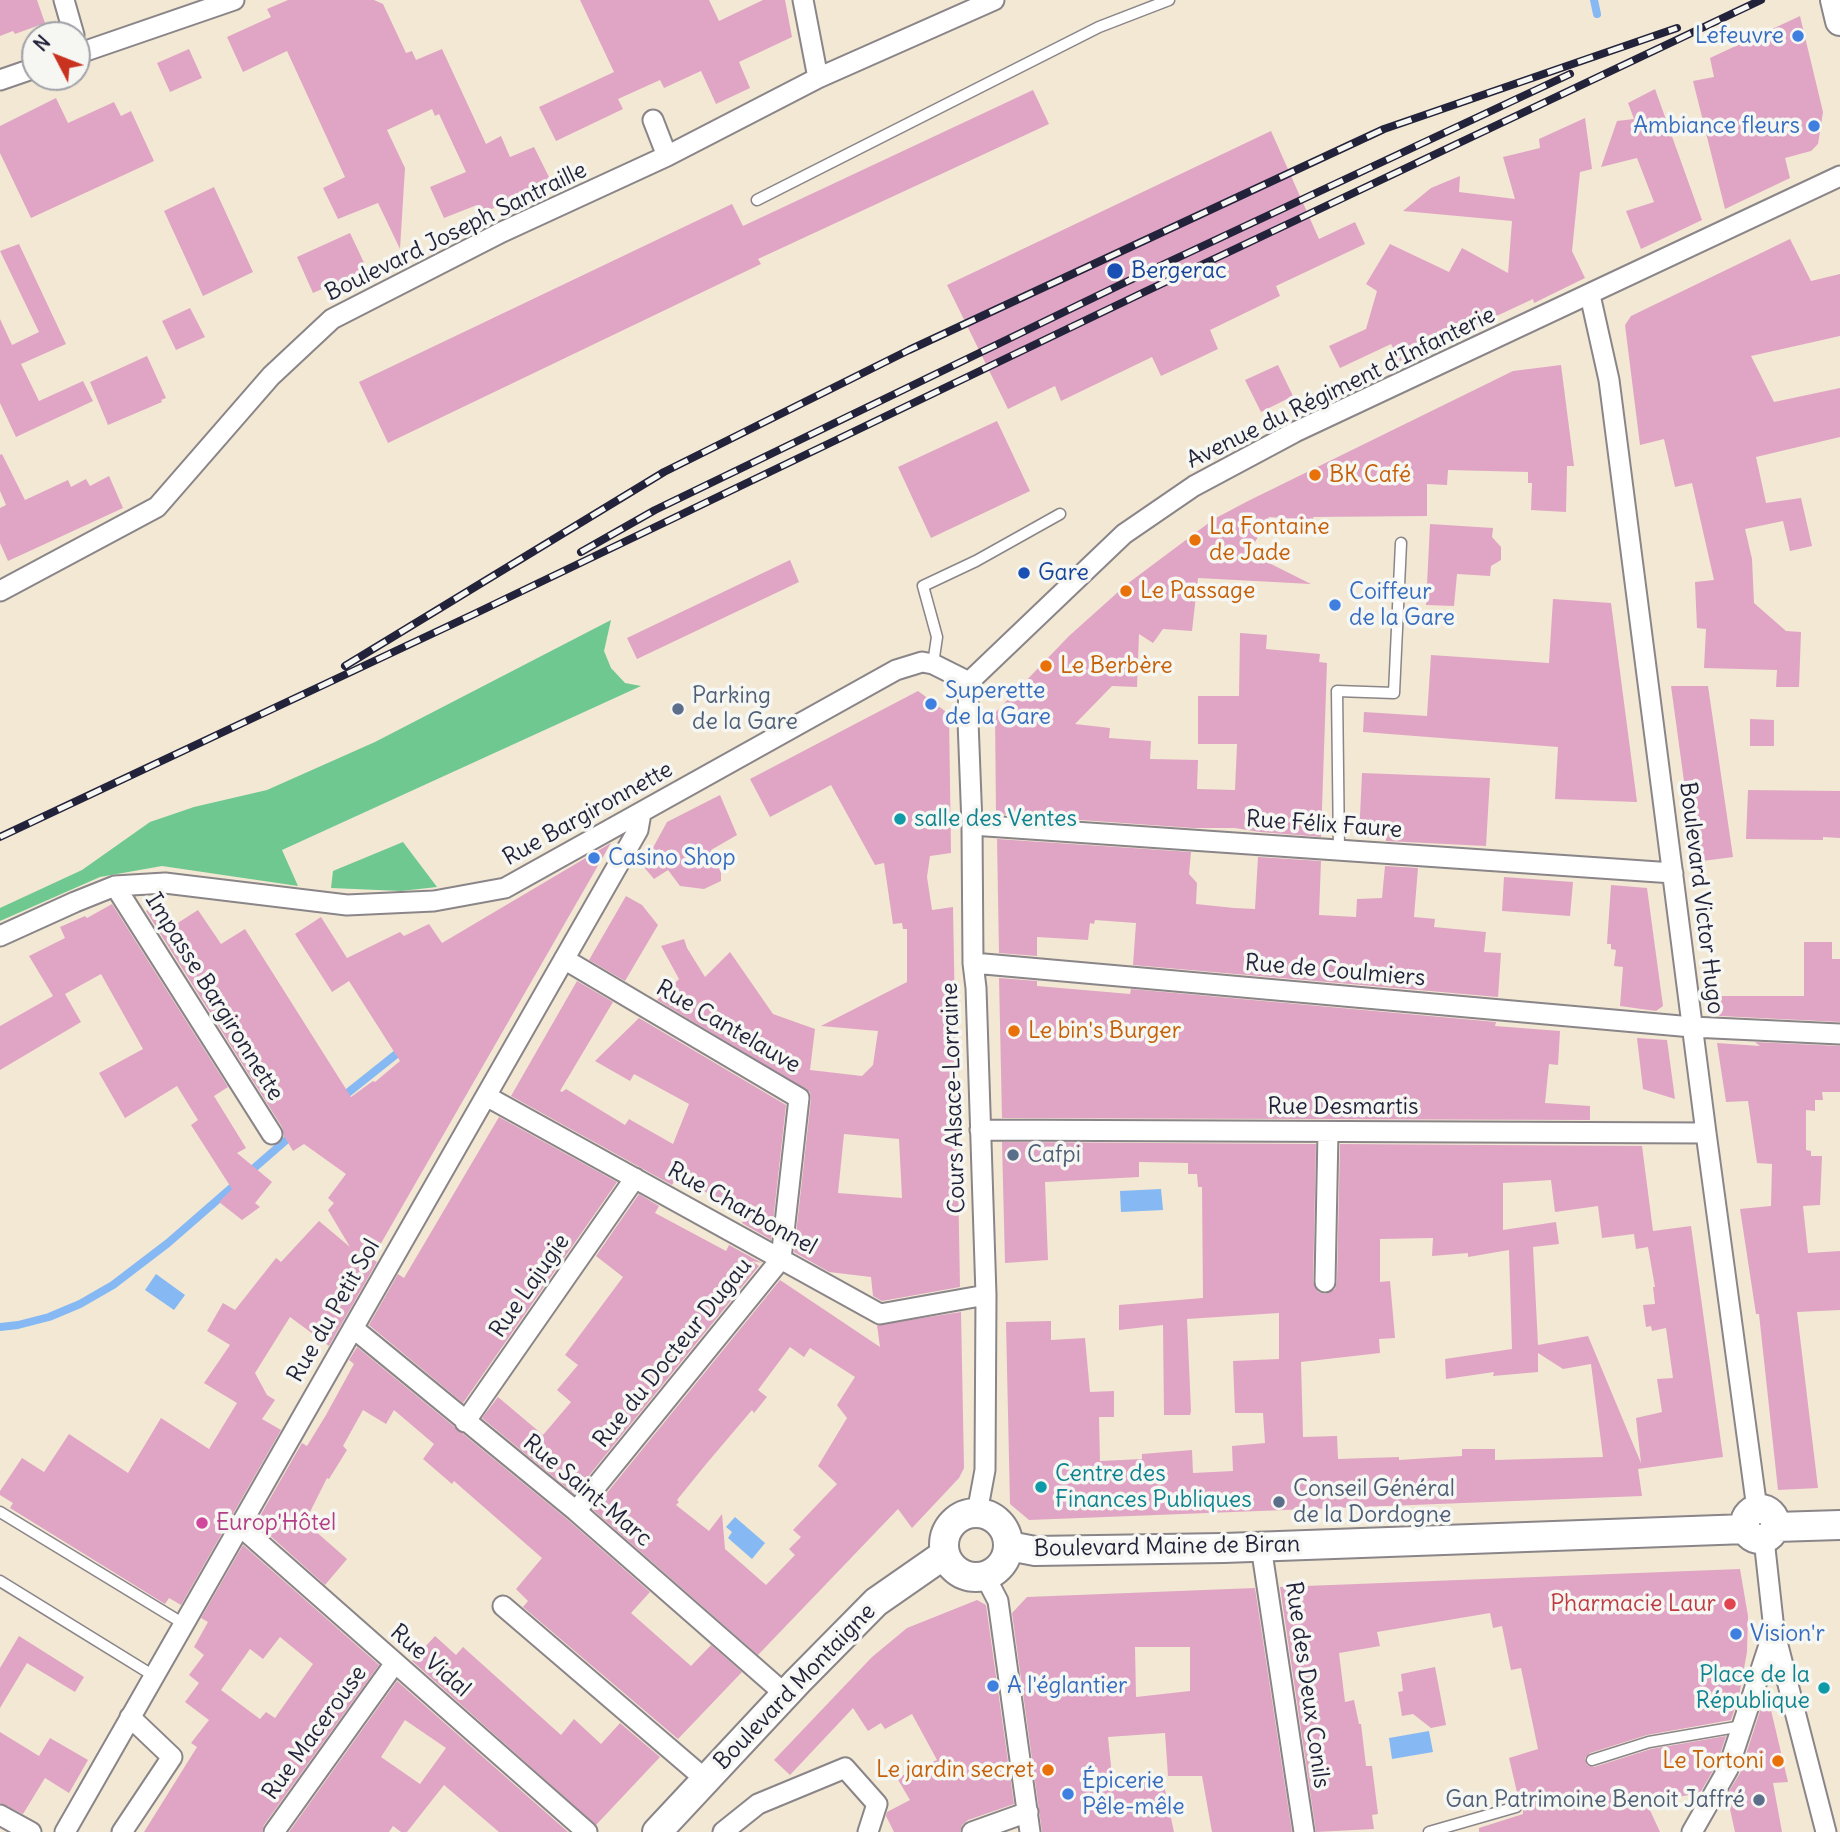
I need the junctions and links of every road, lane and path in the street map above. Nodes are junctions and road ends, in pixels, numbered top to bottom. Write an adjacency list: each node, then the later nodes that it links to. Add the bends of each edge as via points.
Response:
1 (64, 0): 7 (street)
2 (234, 0): 9 (street)
3 (803, 0): 11 (street)
4 (994, 0): 11 (street, Boulevard Joseph Santraille)
5 (1169, 0): 16 (lane, via 1099,27)
6 (1835, 0): 8 (main road)
7 (70, 21)
8 (1840, 21)
9 (91, 42)
10 (21, 73): 12 (street)
11 (818, 78): 14 (street, Boulevard Joseph Santraille)
12 (0, 80)
13 (653, 120): 14 (street)
14 (667, 156): 20 (street, Boulevard Joseph Santraille, via 502,232 332,319 271,376 157,508)
15 (1840, 176): 17 (street, Avenue du Régiment d'Infanterie)
16 (757, 200)
17 (1590, 295): 22 (street, Avenue du Régiment d'Infanterie, via 1295,432 1194,486 1124,534); 26 (street, Boulevard Victor Hugo, via 1609,380)
18 (1060, 514): 21 (lane, via 923,586 937,637)
19 (1401, 543): 25 (lane, via 1394,693 1337,691)
20 (0, 591)
21 (933, 664): 22 (street); 23 (street, Rue Bargironnette, via 896,670)
22 (969, 682): 24 (street, Cours Alsace-Lorraine)
23 (641, 813): 27 (street, Rue Bargironnette, via 505,888 434,901 347,905 165,883); 29 (street, Rue du Petit Sol, via 638,830)
24 (972, 825): 25 (street, Rue Félix Faure); 30 (street, Cours Alsace-Lorraine)
25 (1339, 850): 26 (street, Rue Félix Faure)
26 (1673, 873): 31 (street, Boulevard Victor Hugo)
27 (115, 886): 28 (street, Rue Bargironnette); 37 (street, Impasse Bargironnette)
28 (0, 936)
29 (564, 959): 33 (street, Rue du Petit Sol); 39 (street, Rue Cantelauve, via 799,1098)
30 (973, 963): 31 (street, Rue de Coulmiers); 34 (street, Cours Alsace-Lorraine)
31 (1692, 1027): 32 (street, Rue de Coulmiers); 36 (street, Boulevard Victor Hugo)
32 (1840, 1034)
33 (486, 1096): 38 (street, Rue Charbonnel); 42 (street, Rue du Petit Sol)
34 (980, 1130): 35 (street, Rue Desmartis); 41 (street, Cours Alsace-Lorraine)
35 (1328, 1132): 36 (street, Rue Desmartis); 40 (street)
36 (1706, 1133): 49 (street, Boulevard Victor Hugo)
37 (272, 1134)
38 (635, 1178): 39 (street, Rue Charbonnel); 43 (street, Rue Lajugie)
39 (781, 1259): 41 (street, Rue Charbonnel, via 880,1314); 44 (street, Rue du Docteur Dugau)
40 (1325, 1282)
41 (986, 1294): 46 (street, Cours Alsace-Lorraine, via 985,1470)
42 (353, 1328): 43 (street, Rue Saint-Marc); 48 (street, Rue du Petit Sol)
43 (465, 1422): 44 (street, Rue Saint-Marc)
44 (576, 1511): 60 (street, Rue Saint-Marc)
45 (0, 1512): 56 (lane)
46 (977, 1513): 50 (main road, via 996,1520 1008,1536); 52 (main road, via 951,1525)
47 (1840, 1525): 49 (main road, Boulevard Maine de Biran)
48 (240, 1526): 56 (street, Rue du Petit Sol); 58 (street, Rue Vidal)
49 (1761, 1526): 51 (main road, Boulevard Maine de Biran); 57 (street, Boulevard Victor Hugo)
50 (1009, 1546): 51 (main road, Boulevard Maine de Biran, via 1035,1551); 53 (main road, via 1002,1565)
51 (1261, 1546): 76 (street, Rue des Deux Conils)
52 (945, 1554): 53 (main road, via 956,1571 975,1578); 60 (main road, Boulevard Montaigne, via 876,1601)
53 (985, 1576): 66 (street, via 999,1601)
54 (0, 1581): 59 (lane)
55 (503, 1606): 64 (street)
56 (184, 1624): 59 (street, Rue du Petit Sol)
57 (1774, 1630): 62 (street); 79 (street, Boulevard Victor Hugo)
58 (395, 1663): 69 (street, Rue Macerouse); 70 (street, Rue Vidal)
59 (154, 1676): 61 (street, Rue du Petit Sol)
60 (786, 1695): 64 (main road, Boulevard Montaigne)
61 (130, 1717): 67 (street, Rue du Petit Sol); 68 (street, via 172,1756)
62 (1742, 1726): 63 (lane, via 1648,1742); 78 (street, via 1728,1769)
63 (1592, 1760)
64 (705, 1779): 71 (main road, Boulevard Montaigne)
65 (1516, 1807): 77 (lane)
66 (1028, 1812): 74 (street); 75 (street)
67 (65, 1832)
68 (122, 1832)
69 (274, 1832)
70 (587, 1832)
71 (657, 1832)
72 (723, 1832): 73 (street, via 758,1804 845,1768 877,1804)
73 (868, 1832)
74 (972, 1832)
75 (1030, 1832)
76 (1304, 1832)
77 (1429, 1832)
78 (1692, 1832)
79 (1826, 1832)

